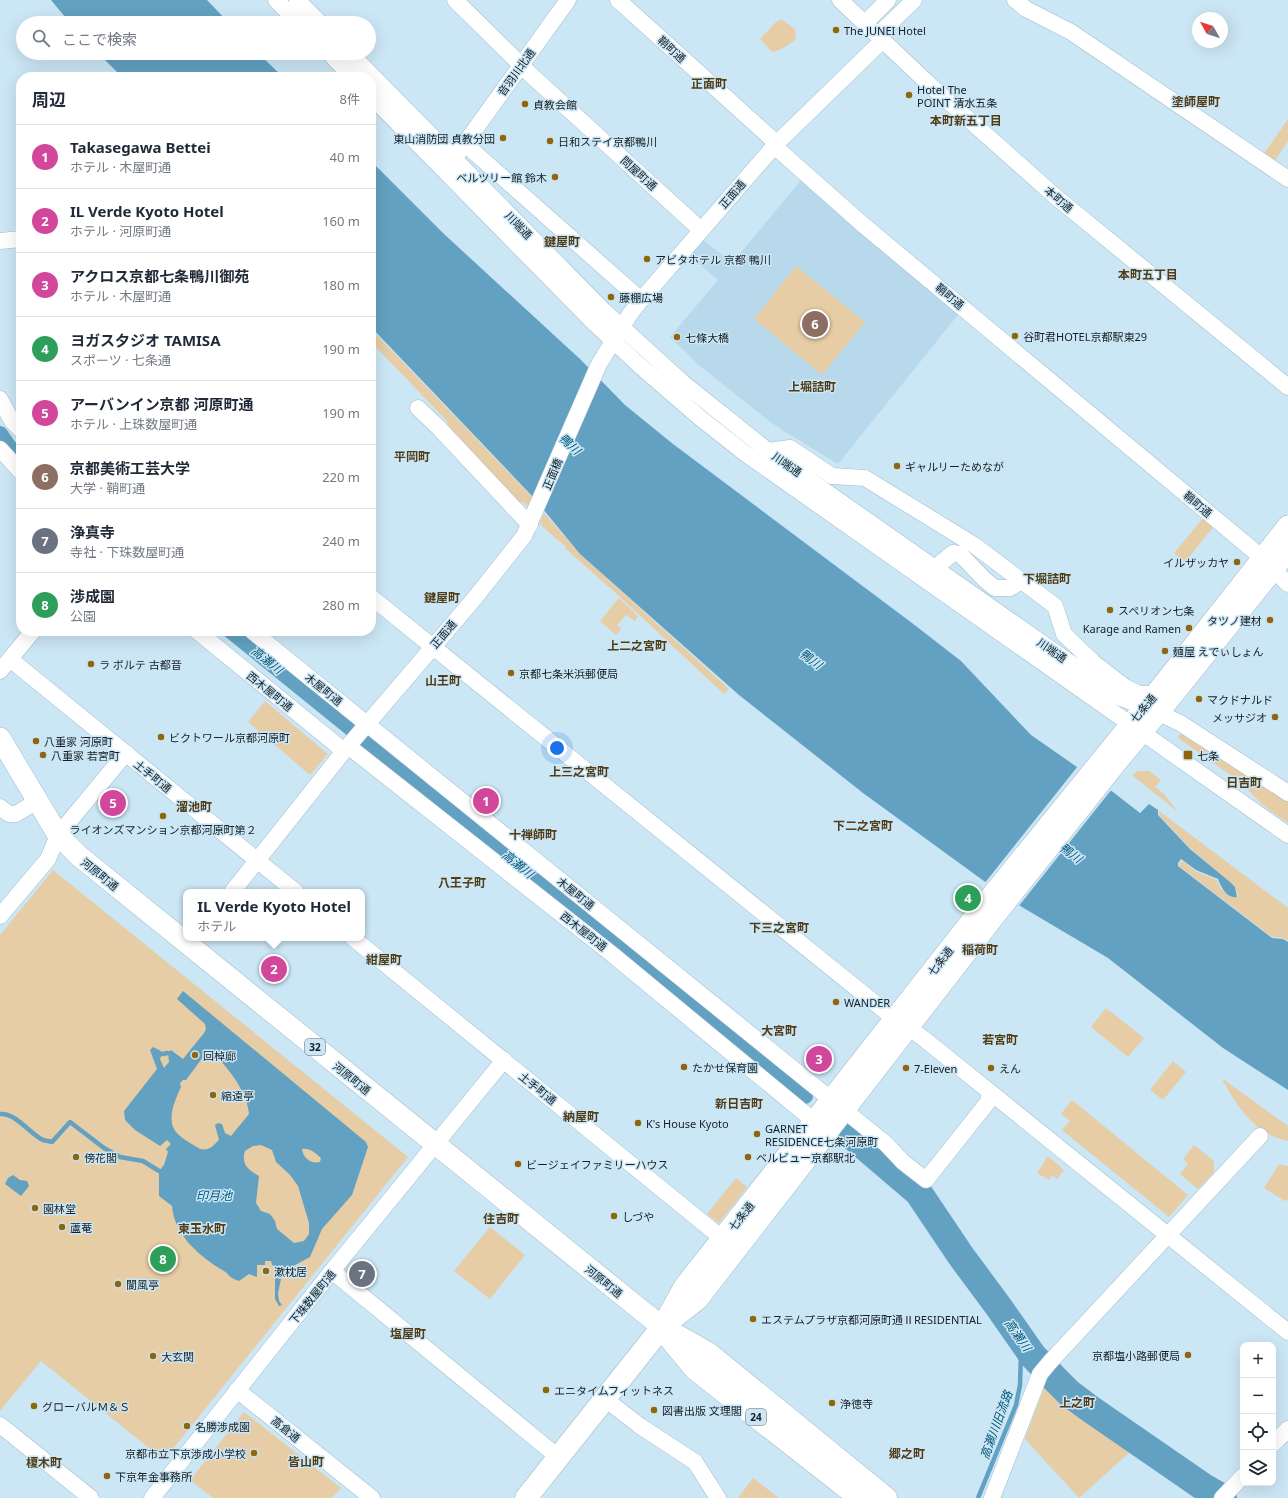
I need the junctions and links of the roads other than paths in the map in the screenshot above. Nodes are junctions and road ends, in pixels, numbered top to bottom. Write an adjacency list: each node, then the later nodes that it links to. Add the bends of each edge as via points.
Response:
1 (276, 0): 10 (street)
2 (297, 0): 11 (street)
3 (455, 0): 16 (street, 問屋町通)
4 (568, 0): 16 (street, 音羽川北通)
5 (618, 0): 22 (street, 鞘町通)
6 (840, 0): 12 (street, 本町通)
7 (888, 0): 12 (street)
8 (914, 0): 13 (street, 正面通)
9 (1015, 0): 24 (street, via 1026,9 1070,32)
10 (292, 16)
11 (313, 16)
12 (865, 23): 13 (street, 本町通)
13 (881, 38): 22 (street, 正面通); 31 (street, 本町通, via 1056,198)
14 (336, 60): 17 (street)
15 (356, 60): 18 (street, 川端通)
16 (521, 65): 21 (street, 音羽川北通); 25 (street, 問屋町通)
17 (347, 72)
18 (367, 72)
19 (376, 82): 23 (street, 川端通)
20 (376, 100): 23 (street, 川端通)
21 (465, 144): 23 (street, 音羽川北通); 28 (street)
22 (776, 144): 25 (street, 正面通); 41 (street, 鞘町通, via 781,152 861,223)
23 (450, 165): 29 (street, 川端通)
24 (1288, 179)
25 (701, 230): 28 (street, 正面通)
26 (16, 239): 27 (street)
27 (0, 241)
28 (641, 300): 29 (street, 正面通)
29 (617, 335): 30 (street, 正面通); 36 (street, 川端通); 51 (street, 川端通, via 699,417 746,454)
30 (599, 364): 38 (street, 正面橋)
31 (1288, 387)
32 (0, 399): 34 (street)
33 (418, 408): 38 (street)
34 (16, 425)
35 (0, 449): 37 (street)
36 (768, 451): 42 (street, 川端通); 43 (street, via 790,448 832,476 865,478 974,545)
37 (16, 467)
38 (532, 521): 49 (street, 正面通, via 524,536)
39 (1288, 526): 41 (main road, 七条通)
40 (1288, 551): 41 (main road, 七条通)
41 (1267, 564): 44 (street, 鞘町通); 51 (main road, 七条通)
42 (935, 568): 43 (street, via 952,553 960,554 994,588 1010,588); 51 (street, 川端通)
43 (1020, 581): 51 (street, via 1055,606 1064,634 1094,663 1125,687 1139,694)
44 (1288, 584)
45 (376, 601): 49 (street)
46 (29, 636): 50 (street)
47 (204, 636): 54 (street, 西木屋町通)
48 (258, 636): 52 (street, 木屋町通)
49 (432, 647): 52 (street, 正面通); 68 (street)
50 (5, 665): 55 (street, 土手町通)
51 (1146, 714): 56 (street, 川端通, via 1197,734); 59 (street, 川端通); 68 (main road, 七条通)
52 (365, 726): 54 (street); 71 (street, 木屋町通)
53 (0, 738): 57 (main road, 河原町通 / 32)
54 (348, 746): 61 (street); 72 (street, 西木屋町通, via 613,955)
55 (126, 753): 60 (street); 61 (street, 土手町通)
56 (1288, 793)
57 (37, 801): 58 (street, via 16,814 9,814); 60 (main road, 河原町通 / 32)
58 (0, 807)
59 (1288, 835)
60 (58, 836): 64 (street, via 48,859); 65 (main road, 河原町通 / 32, via 79,856)
61 (257, 860): 62 (street); 63 (street, 土手町通)
62 (234, 889)
63 (292, 889)
64 (0, 916)
65 (183, 935)
66 (357, 941): 69 (street, 土手町通)
67 (192, 942): 74 (main road, 河原町通 / 32)
68 (902, 1023): 70 (street); 71 (main road, 七条通)
69 (504, 1060): 74 (street, 下珠数屋町通); 76 (street, 土手町通)
70 (990, 1093): 71 (street, 木屋町通, via 988,1102 926,1180); 75 (street)
71 (838, 1105): 72 (main road, 七条通); 78 (main road, 七条通, via 698,1298)
72 (815, 1122): 76 (main road, 七条通)
73 (1260, 1136): 75 (street)
74 (435, 1145): 77 (street, 下珠数屋町通); 78 (main road, 河原町通 / 32)
75 (1167, 1235): 79 (street); 95 (street, via 1045,1368)
76 (723, 1239): 78 (main road, 七条通, via 684,1288)
77 (332, 1271): 80 (street, 下珠数屋町通); 85 (street)
78 (662, 1327): 81 (highway, 七条通); 93 (highway, 河原町通 / 24, via 695,1369); 94 (highway, 河原町通 / 24, via 708,1353)
79 (1288, 1332)
80 (237, 1390): 89 (street, 下珠数屋町通); 90 (street, 高倉通)
81 (605, 1398): 85 (highway, 七条通); 92 (street, via 640,1426 695,1462)
82 (0, 1425): 88 (street)
83 (1288, 1429): 84 (street)
84 (1276, 1441)
85 (558, 1457): 91 (highway, 七条通)
86 (1240, 1479): 87 (street)
87 (1227, 1493)
88 (91, 1498)
89 (152, 1498)
90 (372, 1498)
91 (526, 1498)
92 (718, 1498)
93 (860, 1498)
94 (886, 1498)
95 (992, 1498)

